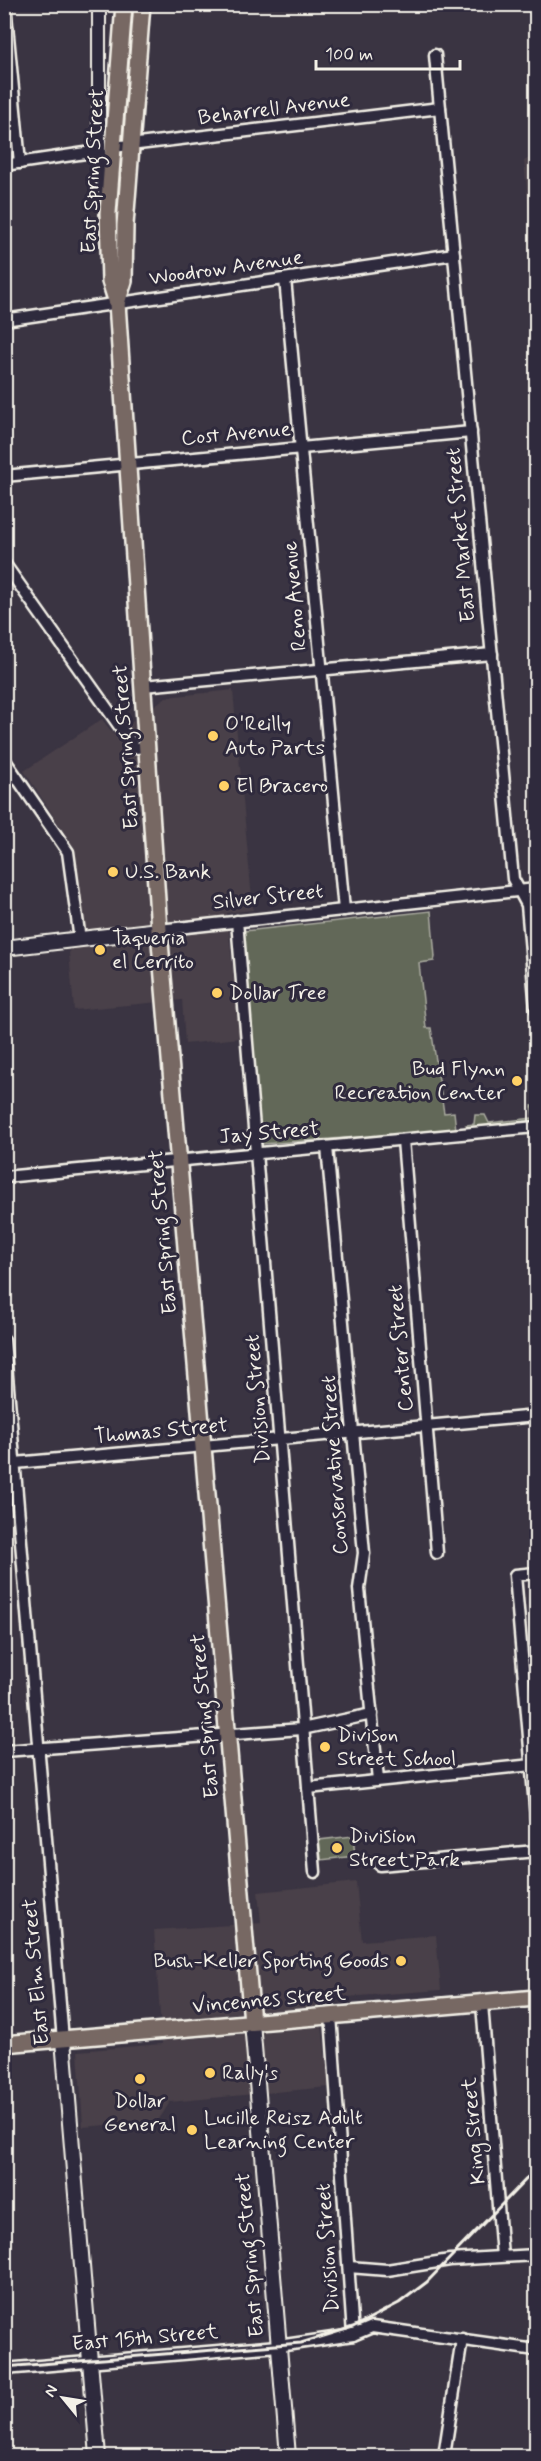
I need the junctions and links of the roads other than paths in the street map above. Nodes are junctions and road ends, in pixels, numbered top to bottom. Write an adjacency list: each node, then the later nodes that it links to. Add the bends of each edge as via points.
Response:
1 (5, 4): 9 (street)
2 (99, 4): 8 (street)
3 (124, 4): 8 (main road, East Spring Street)
4 (142, 4): 7 (main road)
5 (435, 55): 6 (street, East Market Street)
6 (440, 108): 7 (street, Beharrell Avenue); 11 (street, East Market Street)
7 (131, 147): 8 (street, Beharrell Avenue); 13 (main road, via 124,281)
8 (106, 149): 9 (street, Beharrell Avenue); 13 (main road, East Spring Street, via 110,281)
9 (20, 163): 10 (street, Beharrell Avenue)
10 (4, 165)
11 (454, 254): 12 (street, Woodrow Avenue); 15 (street, East Market Street)
12 (285, 279): 13 (street, Woodrow Avenue); 16 (street, Reno Avenue)
13 (117, 303): 14 (street, Woodrow Avenue); 17 (main road, East Spring Street)
14 (4, 320)
15 (471, 432): 16 (street, Cost Avenue); 20 (street, East Market Street)
16 (301, 448): 17 (street, Cost Avenue); 21 (street, Reno Avenue)
17 (127, 464): 18 (street, Cost Avenue); 22 (main road, East Spring Street)
18 (4, 476)
19 (4, 563): 23 (street, via 134,747)
20 (492, 654): 21 (street); 26 (street, East Market Street, via 513,879)
21 (322, 669): 22 (street); 27 (street, Reno Avenue)
22 (143, 686): 23 (main road, East Spring Street)
23 (147, 747): 29 (main road, East Spring Street)
24 (4, 759): 30 (street, via 68,852)
25 (537, 889): 26 (street, Silver Street)
26 (519, 891): 27 (street, Silver Street); 32 (street, East Market Street, via 527,905)
27 (344, 910): 28 (street, Silver Street)
28 (237, 921): 29 (street, Silver Street); 36 (street, Division Street)
29 (159, 930): 30 (main road, Silver Street); 37 (main road, East Spring Street)
30 (80, 940): 31 (main road, Silver Street)
31 (4, 948)
32 (537, 1009)
33 (537, 1127): 34 (street, Jay Street)
34 (403, 1140): 35 (street, Jay Street); 41 (street, Center Street)
35 (327, 1147): 36 (street, Jay Street); 42 (street, Conservative Street)
36 (256, 1154): 37 (street, Jay Street); 43 (street, Division Street)
37 (178, 1160): 38 (street, Jay Street); 44 (main road, East Spring Street)
38 (4, 1176)
39 (4, 1340): 45 (street, East Elm Street)
40 (537, 1416): 41 (street, Thomas Street)
41 (428, 1425): 42 (street, Thomas Street); 46 (street, Center Street)
42 (353, 1432): 43 (street, Thomas Street); 49 (street, Conservative Street, via 364,1553 360,1596)
43 (281, 1440): 44 (street, Thomas Street); 50 (street, Division Street)
44 (202, 1447): 45 (street, Thomas Street); 51 (main road, East Spring Street)
45 (10, 1463): 52 (street, East Elm Street)
46 (438, 1552)
47 (537, 1573): 48 (street, via 515,1575)
48 (532, 1711): 54 (street)
49 (372, 1714): 50 (street); 55 (street, Conservative Street)
50 (302, 1729): 51 (street); 56 (street, Division Street)
51 (227, 1736): 52 (street); 64 (main road, East Spring Street)
52 (39, 1749): 53 (street); 65 (street, East Elm Street)
53 (4, 1751)
54 (532, 1765): 55 (street); 57 (street)
55 (378, 1780): 56 (street)
56 (308, 1788): 60 (street, Division Street)
57 (537, 1818)
58 (537, 1851): 59 (street)
59 (380, 1864)
60 (315, 1872)
61 (537, 1998): 62 (main road, Vincennes Street)
62 (482, 2004): 63 (main road, Vincennes Street); 68 (street, King Street)
63 (331, 2015): 64 (main road, Vincennes Street); 69 (street, Division Street)
64 (252, 2022): 65 (main road, Vincennes Street); 72 (main road, East Spring Street)
65 (63, 2040): 66 (main road, Vincennes Street); 74 (main road, East Elm Street)
66 (4, 2044)
67 (537, 2254): 68 (street)
68 (502, 2256): 69 (street, via 387,2270)
69 (348, 2267): 70 (street, Division Street)
70 (353, 2335): 71 (street, East 15th Street, via 372,2327); 72 (street, East 15th Street)
71 (462, 2339): 73 (street, East 15th Street); 78 (street)
72 (278, 2346): 74 (street, East 15th Street); 77 (main road, East Spring Street)
73 (537, 2350)
74 (90, 2362): 75 (street, East 15th Street); 76 (main road, East Elm Street)
75 (4, 2369)
76 (98, 2457)
77 (288, 2457)
78 (444, 2457)

